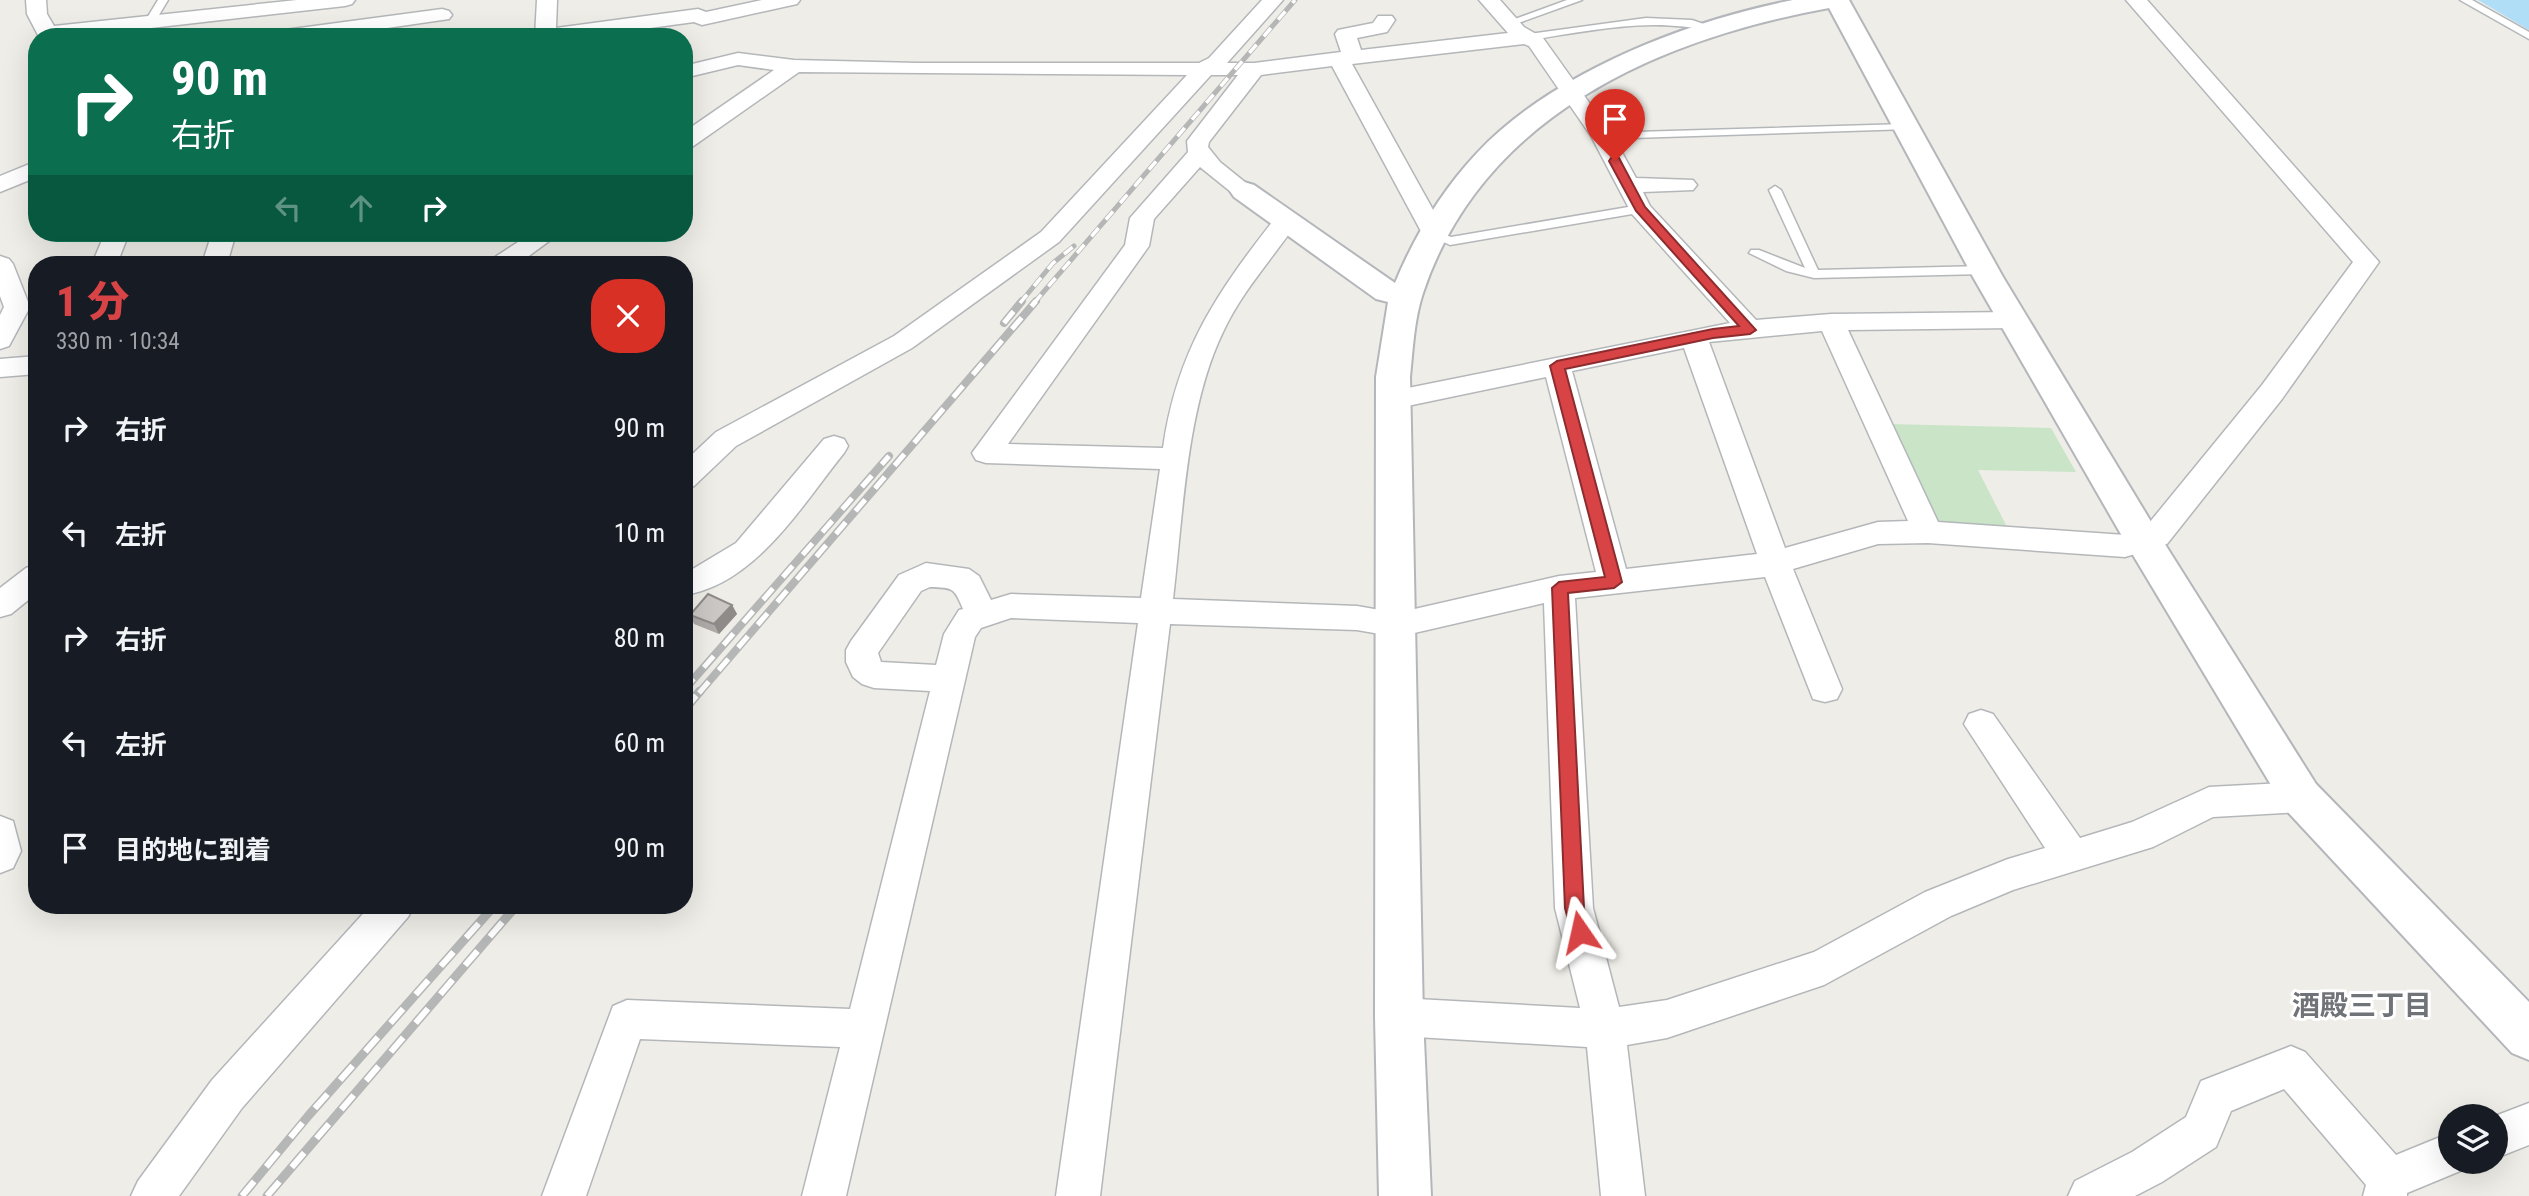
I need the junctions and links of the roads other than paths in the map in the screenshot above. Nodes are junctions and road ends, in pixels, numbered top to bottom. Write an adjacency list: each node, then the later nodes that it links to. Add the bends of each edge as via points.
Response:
1 (36, 0): 19 (street)
2 (163, 0): 17 (lane)
3 (199, 0): 15 (street)
4 (345, 0): 15 (street)
5 (547, 0): 23 (street)
6 (790, 0): 14 (street)
7 (1273, 0): 31 (street)
8 (1489, 0): 18 (street)
9 (1577, 0): 18 (lane)
10 (1835, 0): 25 (street); 35 (street)
11 (2136, 0): 68 (street, via 2367,262 2264,402 2156,536)
12 (2465, 0): 26 (lane)
13 (444, 7): 21 (street); 22 (street)
14 (695, 11): 24 (street); 29 (street)
15 (188, 19): 17 (street)
16 (1385, 19): 28 (street, via 1380,28 1345,34)
17 (149, 23): 20 (street)
18 (1509, 23): 27 (street)
19 (44, 28)
20 (98, 28)
21 (327, 28)
22 (440, 28)
23 (545, 28)
24 (597, 28)
25 (1713, 29): 27 (lane, via 1663,19); 34 (street, via 1626,61)
26 (2529, 36)
27 (1530, 37): 28 (street); 34 (street)
28 (1345, 57): 32 (street); 47 (street)
29 (738, 60): 30 (street); 33 (street)
30 (794, 66): 31 (street); 36 (street)
31 (1207, 67): 32 (street); 66 (street, via 1051,237 903,342 726,439)
32 (1254, 69): 38 (street, via 1198,141)
33 (693, 70)
34 (1572, 93): 37 (street); 47 (street, via 1500,146 1460,194)
35 (1906, 127): 37 (lane); 52 (street)
36 (693, 136)
37 (1602, 136): 41 (street)
38 (1200, 152): 44 (street); 65 (street, via 1142,218 1138,246 986,453)
39 (28, 172): 40 (street)
40 (0, 184)
41 (1628, 185): 42 (street); 45 (street)
42 (1685, 185)
43 (1775, 190): 53 (lane)
44 (1244, 191): 46 (street)
45 (1640, 209): 47 (lane, via 1450,241); 57 (street)
46 (1286, 221): 54 (street, via 1387,292); 65 (street, via 1215,321 1193,372)
47 (1435, 235): 54 (street)
48 (534, 242): 50 (street)
49 (1755, 253): 53 (lane)
50 (513, 256)
51 (0, 264): 59 (street, via 18,307)
52 (1984, 270): 53 (lane); 55 (street)
53 (1814, 274)
54 (1407, 294): 63 (street)
55 (2014, 320): 56 (street); 68 (street)
56 (1831, 322): 57 (street); 67 (street)
57 (1750, 330): 58 (street)
58 (1694, 337): 61 (street); 69 (street)
59 (0, 340)
60 (28, 366): 62 (street)
61 (1557, 366): 63 (street); 71 (street)
62 (0, 368)
63 (1393, 400): 77 (street)
64 (834, 446): 70 (street, via 747,551)
65 (1176, 459): 75 (street)
66 (693, 470)
67 (1928, 532): 68 (street, via 2125,546); 69 (street, via 1878,533)
68 (2143, 540): 81 (street)
69 (1775, 562): 71 (street); 79 (street)
70 (693, 582)
71 (1614, 582): 73 (street)
72 (28, 583): 74 (street)
73 (1559, 588): 77 (street); 89 (street, via 1574,908)
74 (0, 605)
75 (1155, 611): 76 (street, via 1011,606); 77 (street, via 1357,618); 97 (street)
76 (981, 615): 78 (street, via 970,619 960,634); 78 (street, via 968,583 958,577 926,575 910,583 862,650 861,661 874,675)
77 (1397, 625): 86 (street)
78 (949, 679): 88 (street)
79 (1825, 689)
80 (1981, 724): 83 (street)
81 (2301, 797): 83 (street, via 2209,802 2140,836); 87 (street)
82 (0, 832): 84 (street)
83 (2071, 855): 89 (street, via 1938,904 1824,967 1667,1019)
84 (0, 858)
85 (388, 914): 94 (street, via 227,1094)
86 (1399, 1017): 89 (street); 98 (street)
87 (2525, 1021)
88 (864, 1029): 95 (street, via 627,1019); 96 (street)
89 (1605, 1029): 99 (street)
90 (2529, 1124): 91 (street)
91 (2508, 1132)
92 (2438, 1160): 93 (street)
93 (2387, 1187): 100 (street, via 2291,1066 2216,1096 2202,1132)
94 (153, 1196)
95 (564, 1196)
96 (824, 1196)
97 (1078, 1196)
98 (1405, 1196)
99 (1623, 1196)
100 (2090, 1196)

